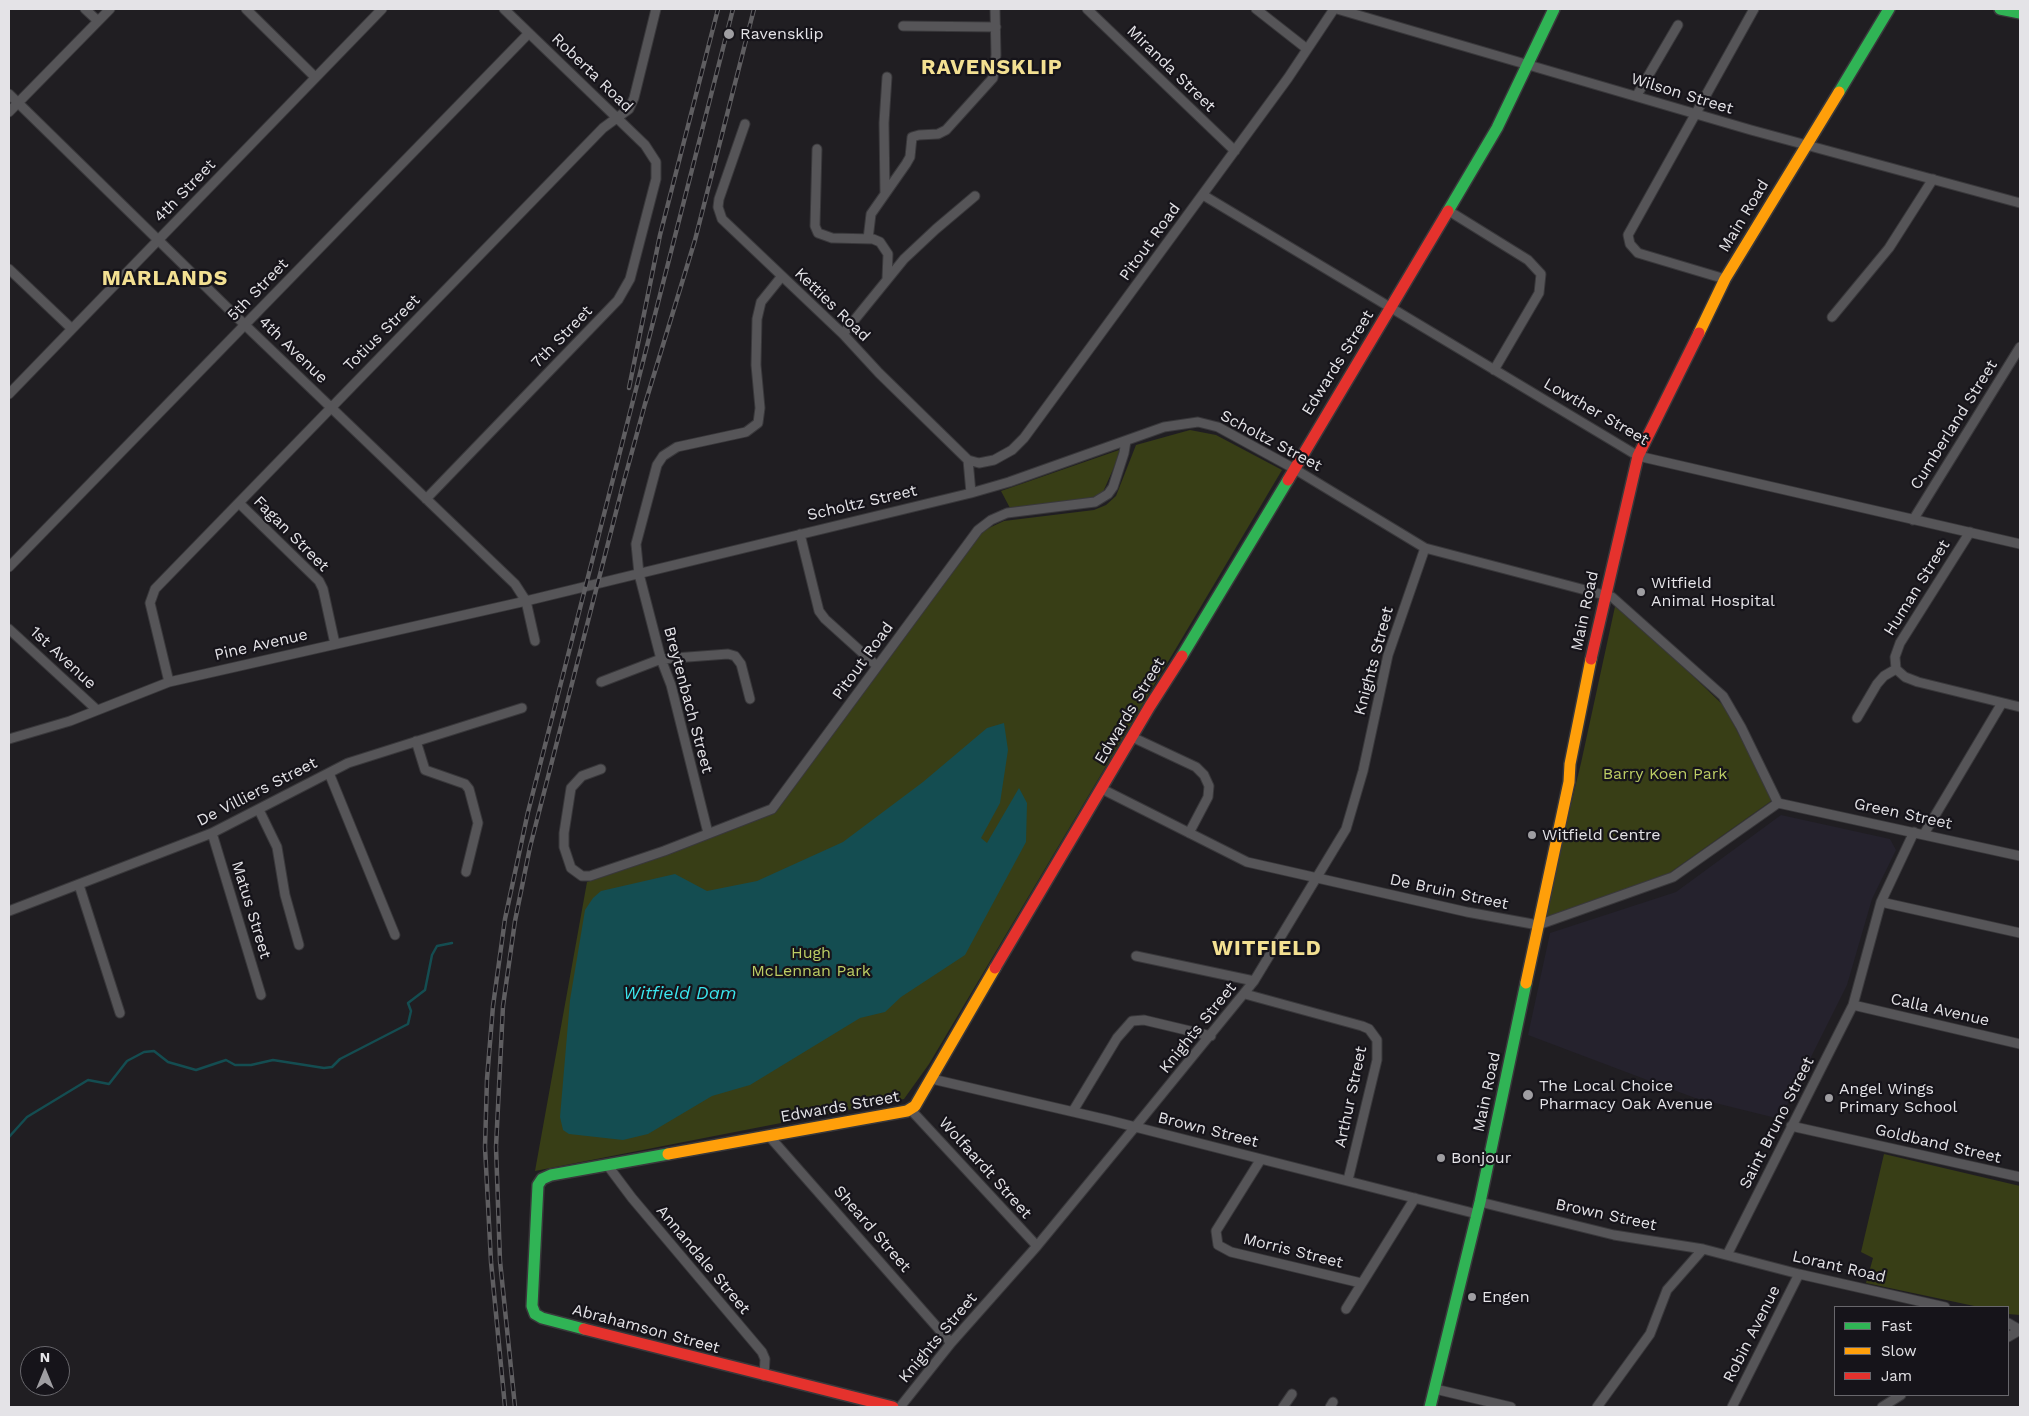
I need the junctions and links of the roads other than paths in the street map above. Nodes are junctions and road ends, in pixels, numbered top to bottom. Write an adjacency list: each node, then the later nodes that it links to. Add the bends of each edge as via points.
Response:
1 (86, 9): 16 (street)
2 (110, 9): 16 (street)
3 (246, 9): 23 (street)
4 (382, 9): 23 (street, 4th Street)
5 (504, 9): 20 (street, Roberta Road)
6 (656, 9): 30 (street, Totius Street, via 632,104)
7 (996, 9): 19 (street)
8 (1087, 9): 34 (street, Miranda Street)
9 (1256, 9): 21 (street)
10 (1335, 9): 21 (street, Pitout Road); 22 (street, Wilson Street)
11 (1554, 9): 22 (main road, Edwards Street)
12 (1754, 9): 29 (street)
13 (1889, 9): 32 (main road, Main Road)
14 (2000, 9): 15 (main road)
15 (2020, 13)
16 (98, 21): 27 (street)
17 (1678, 25): 26 (street)
18 (903, 26): 19 (street)
19 (996, 27): 37 (street, via 995,68 991,83 946,130 912,137 910,157)
20 (530, 34): 30 (street, Roberta Road); 50 (street, 5th Street)
21 (1307, 49): 34 (street, Pitout Road)
22 (1528, 64): 26 (street, Wilson Street); 41 (main road, Edwards Street, via 1497,128)
23 (315, 77): 42 (street, 4th Street)
24 (887, 77): 37 (street)
25 (9, 94): 27 (street, 4th Avenue)
26 (1637, 95): 29 (street, Wilson Street)
27 (18, 103): 28 (street); 42 (street, 4th Avenue)
28 (9, 112)
29 (1696, 113): 32 (street, Wilson Street); 47 (street, via 1630,230 1628,240 1632,248 1644,255)
30 (617, 117): 35 (street, Roberta Road, via 645,145); 56 (street, Totius Street, via 602,128)
31 (745, 124): 45 (street, Ketties Road, via 719,199 719,211 725,224)
32 (1807, 144): 36 (street, Wilson Street); 47 (main road, Main Road)
33 (817, 149): 43 (street, via 815,226 818,233 832,238)
34 (1235, 151): 38 (street, Pitout Road)
35 (656, 162): 62 (street, 7th Street, via 656,179 625,291)
36 (1933, 179): 40 (street, Wilson Street); 49 (street, via 1889,248)
37 (885, 195): 43 (street, via 869,218)
38 (1203, 195): 48 (street, Lowther Street); 59 (street, Pitout Road, via 1024,438 1008,453 994,460 979,463)
39 (975, 196): 46 (street, via 930,234)
40 (2020, 203)
41 (1449, 211): 48 (main road, Edwards Street); 54 (street, via 1528,260 1541,274 1539,293)
42 (159, 239): 50 (street, 4th Avenue); 51 (street, 4th Street)
43 (868, 239): 46 (street, via 880,242 887,250)
44 (9, 269): 51 (street)
45 (782, 276): 52 (street, Ketties Road); 70 (street, Breytenbach Street, via 761,302 757,319 758,423 746,432 677,448 663,456 657,465 638,536)
46 (887, 279): 52 (street)
47 (1725, 279): 58 (main road, Main Road)
48 (1391, 310): 54 (street, Lowther Street); 60 (main road, Edwards Street)
49 (1832, 317)
50 (245, 325): 56 (street, 4th Avenue); 69 (street, 5th Street)
51 (72, 329): 55 (street, 4th Street)
52 (843, 334): 59 (street, Ketties Road)
53 (2020, 347): 64 (street, Cumberland Street)
54 (1494, 370): 58 (street, Lowther Street)
55 (9, 394)
56 (330, 407): 62 (street, 4th Avenue); 63 (street, Totius Street)
57 (1126, 441): 60 (street, Scholtz Street, via 1173,424 1204,423 1226,431); 61 (street, Scholtz Street); 78 (street, Pitout Road, via 1113,487 1095,502 1007,513 978,530)
58 (1641, 454): 64 (street, Lowther Street); 71 (main road, Main Road)
59 (968, 460): 61 (street)
60 (1293, 468): 68 (street, Scholtz Street); 87 (main road, Edwards Street)
61 (971, 493): 66 (street, Scholtz Street)
62 (426, 499): 72 (street, 4th Avenue, via 515,584)
63 (239, 503): 75 (street, Fagan Street, via 319,581); 79 (street, Totius Street, via 151,596)
64 (1912, 520): 65 (street, Lowther Street)
65 (1970, 532): 67 (street, Lowther Street); 77 (street, Human Street, via 1900,643)
66 (800, 534): 70 (street, Scholtz Street); 78 (street, via 818,611)
67 (2020, 544)
68 (1425, 548): 71 (street, Scholtz Street); 101 (street, Knights Street, via 1388,655 1350,819)
69 (9, 567)
70 (639, 574): 72 (street, Scholtz Street); 76 (street, Breytenbach Street)
71 (1609, 596): 93 (street, Scholtz Street, via 1722,696 1742,727); 105 (main road, Main Road, via 1576,765 1569,782)
72 (526, 601): 74 (street, 4th Avenue); 75 (street, Pine Avenue)
73 (9, 629): 85 (street, 1st Avenue)
74 (535, 641)
75 (335, 644): 79 (street, Pine Avenue)
76 (661, 659): 80 (street); 81 (street, via 717,653 735,656 741,664); 96 (street, Breytenbach Street, via 671,685)
77 (1895, 665): 82 (street, via 1905,677 1918,682); 86 (street, via 1880,680)
78 (877, 666): 96 (street, Pitout Road, via 775,807)
79 (169, 682): 85 (street, Pine Avenue)
80 (601, 682)
81 (750, 699)
82 (2002, 702): 83 (street); 98 (street, Saint Bruno Street)
83 (2020, 707)
84 (522, 708): 89 (street, De Villiers Street)
85 (96, 710): 88 (street, Pine Avenue)
86 (1857, 718)
87 (1132, 737): 92 (main road, Edwards Street); 97 (street, via 1196,767 1204,775 1209,786 1208,797)
88 (9, 739)
89 (416, 741): 91 (street, De Villiers Street, via 365,757); 100 (street, via 425,770 466,784 470,789 478,823)
90 (601, 770): 96 (street, Pitout Road, via 582,776 572,788 564,847 572,868 582,876 590,876)
91 (329, 773): 94 (street, De Villiers Street); 107 (street)
92 (1102, 789): 97 (street, De Bruin Street); 117 (main road, Edwards Street)
93 (1778, 803): 98 (street, Green Street); 105 (street, via 1673,877)
94 (258, 810): 95 (street, De Villiers Street); 108 (street, via 277,847 284,895)
95 (212, 833): 102 (street, De Villiers Street); 112 (street, Matus Street)
96 (708, 833)
97 (1189, 833): 101 (street, De Bruin Street, via 1247,862)
98 (1919, 833): 99 (street, Green Street); 103 (street, Saint Bruno Street)
99 (2020, 856)
100 (466, 872)
101 (1316, 878): 105 (street, De Bruin Street); 110 (street, Knights Street)
102 (79, 885): 104 (street, De Villiers Street); 114 (street)
103 (1881, 902): 106 (street); 113 (street, Saint Bruno Street)
104 (9, 911)
105 (1538, 926): 129 (main road, Main Road)
106 (2020, 933)
107 (395, 935)
108 (299, 945)
109 (1136, 956): 110 (street)
110 (1254, 981): 111 (street, Knights Street)
111 (1246, 994): 115 (street, Knights Street); 127 (street, Arthur Street, via 1362,1026 1369,1029 1377,1040 1377,1060)
112 (262, 995)
113 (1853, 1005): 116 (street, Calla Avenue); 120 (street, Saint Bruno Street)
114 (120, 1013)
115 (1210, 1036): 119 (street, via 1144,1020 1132,1021 1117,1038); 121 (street, Knights Street)
116 (2020, 1044)
117 (932, 1079): 118 (main road, Edwards Street); 119 (street, Brown Street)
118 (912, 1110): 122 (main road, Edwards Street); 131 (street, Wolfaardt Street)
119 (1074, 1111): 121 (street, Brown Street)
120 (1791, 1126): 126 (street, Goldband Street); 133 (street, Saint Bruno Street)
121 (1135, 1128): 123 (street, Brown Street); 131 (street, Knights Street)
122 (769, 1136): 124 (main road, Edwards Street); 140 (street, Sheard Street)
123 (1261, 1158): 127 (street, Brown Street); 135 (street, Morris Street, via 1216,1231 1218,1246 1231,1252)
124 (608, 1166): 125 (main road, Edwards Street); 141 (street, Annandale Street, via 622,1187 762,1352 766,1364)
125 (551, 1175): 141 (main road, Abrahamson Street, via 542,1179 537,1194 532,1288 535,1314)
126 (2020, 1177)
127 (1348, 1180): 128 (street, Brown Street)
128 (1415, 1198): 130 (street, Brown Street); 135 (street, Morris Street)
129 (1480, 1202): 130 (main road, Main Road); 132 (street, Brown Street, via 1614,1234)
130 (1477, 1214): 142 (main road, Main Road)
131 (1037, 1246): 140 (street, Knights Street)
132 (1703, 1249): 133 (street, Brown Street); 150 (street, via 1667,1290 1650,1334)
133 (1727, 1254): 134 (street, Lorant Road)
134 (1799, 1274): 136 (street, Lorant Road); 151 (street, Robin Avenue)
135 (1361, 1283): 137 (street)
136 (1941, 1306)
137 (1346, 1309)
138 (2020, 1330): 139 (street)
139 (2009, 1336)
140 (951, 1343): 146 (street, Knights Street)
141 (764, 1376): 145 (main road, Abrahamson Street)
142 (1435, 1389): 148 (main road, Main Road); 149 (street)
143 (1292, 1394): 147 (street)
144 (1899, 1396): 152 (street)
145 (893, 1407)
146 (900, 1407)
147 (1284, 1407)
148 (1430, 1407)
149 (1511, 1407)
150 (1597, 1407)
151 (1732, 1407)
152 (1882, 1407)

